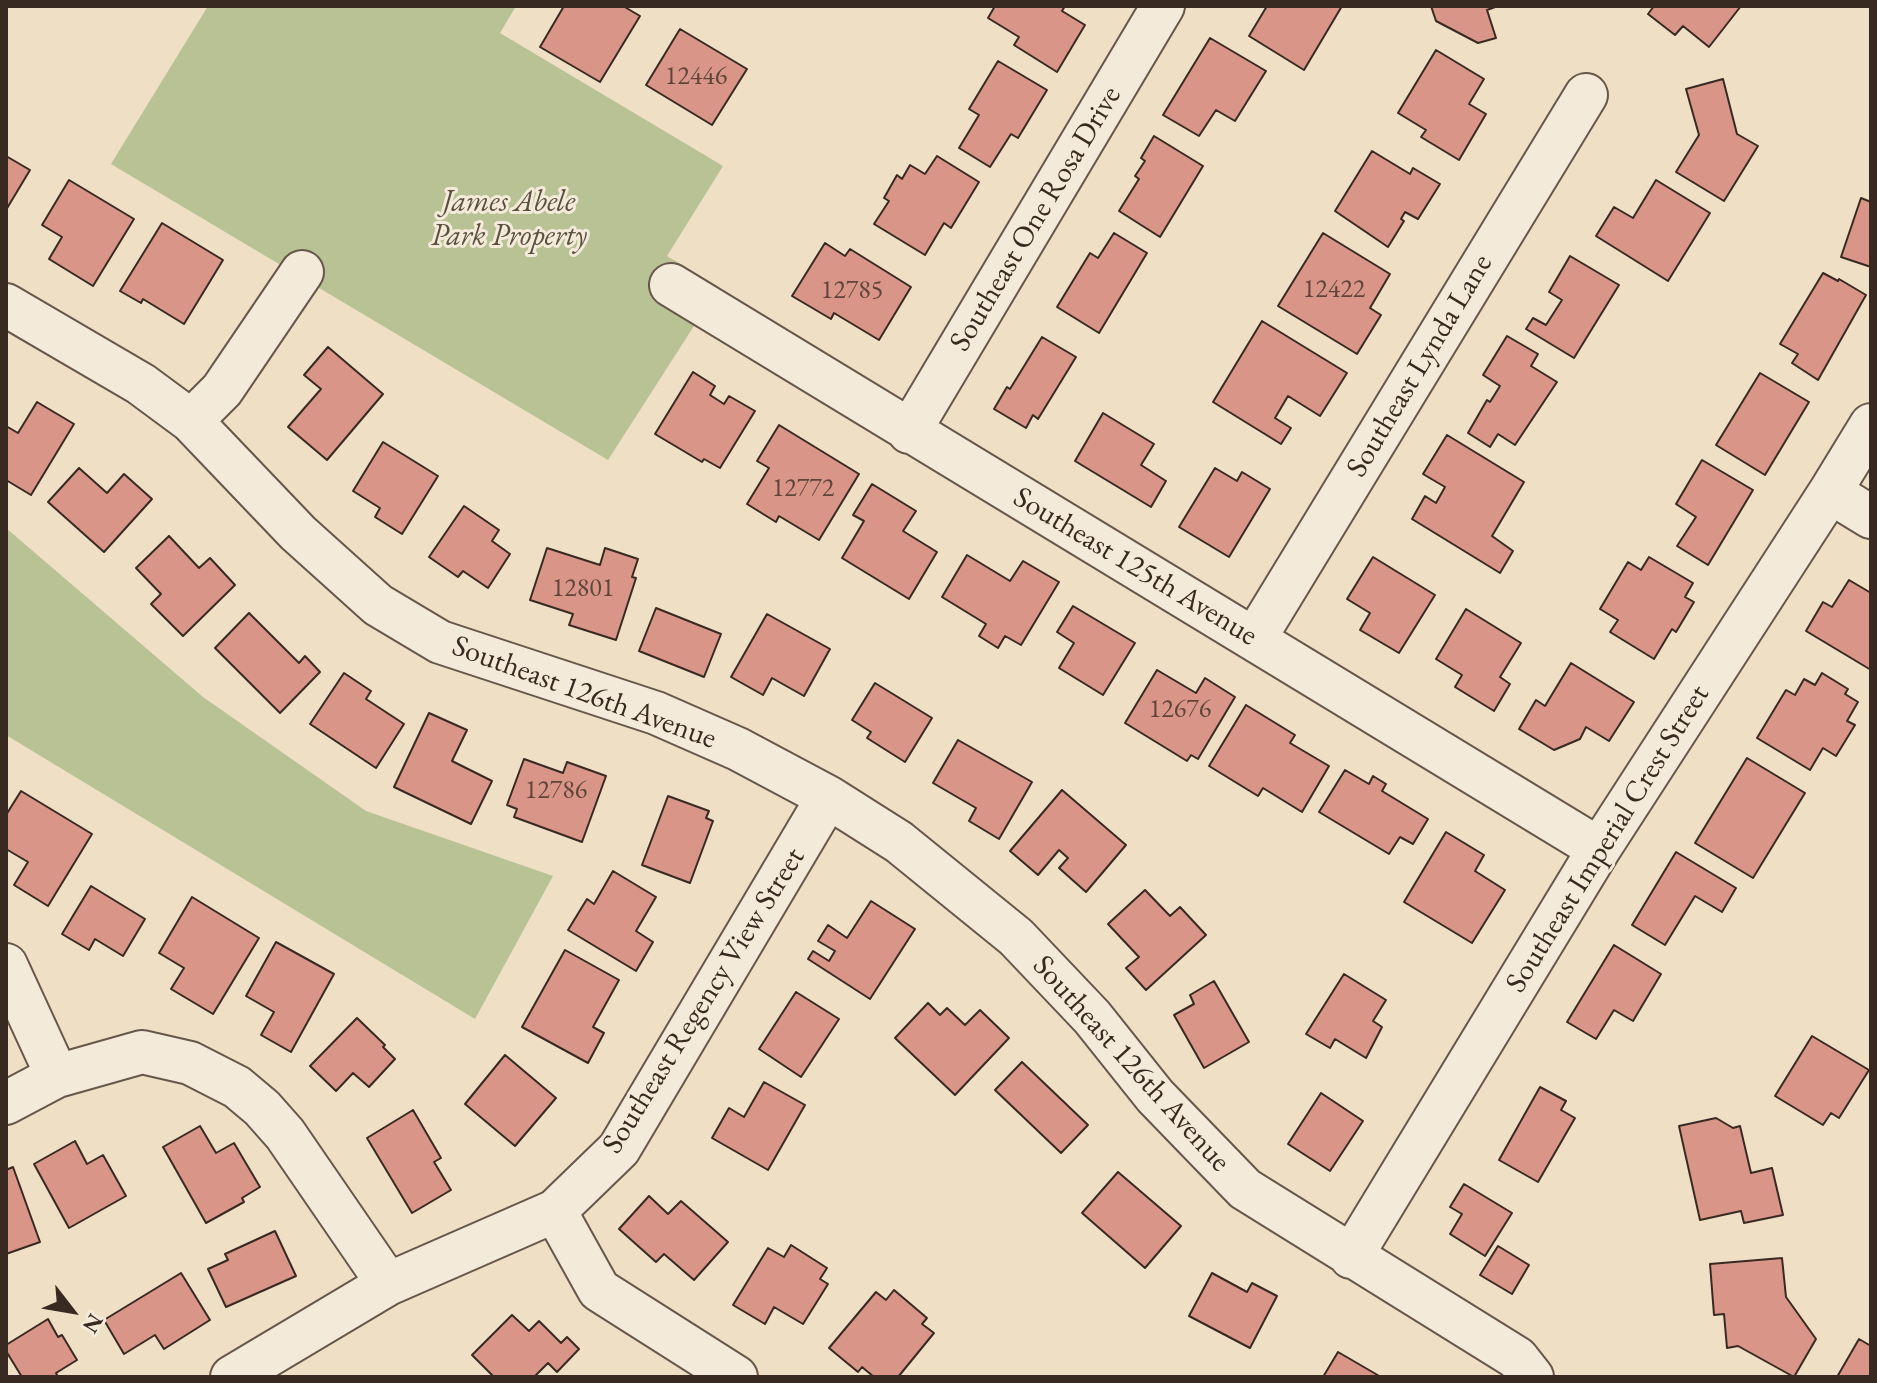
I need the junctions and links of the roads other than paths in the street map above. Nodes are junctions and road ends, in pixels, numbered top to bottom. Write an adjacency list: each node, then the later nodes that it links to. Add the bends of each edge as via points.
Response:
1 (1163, 6): 8 (street, Southeast One Rosa Drive)
2 (1586, 95): 11 (street, Southeast Lynda Lane)
3 (302, 272): 6 (street, via 222,390)
4 (671, 285): 8 (street, Southeast 125th Avenue)
5 (6, 305): 6 (street, Southeast 126th Avenue, via 141,384)
6 (191, 421): 12 (street, Southeast 126th Avenue, via 298,533 378,605 440,642 656,713)
7 (1871, 425): 9 (street, Southeast Imperial Crest Street)
8 (909, 432): 11 (street, Southeast 125th Avenue)
9 (1830, 492): 10 (street); 13 (street, Southeast Imperial Crest Street)
10 (1871, 517)
11 (1255, 638): 13 (street, Southeast 125th Avenue)
12 (828, 797): 17 (street, Southeast Regency View Street, via 619,1149); 18 (street, Southeast 126th Avenue, via 899,842 1016,937 1092,1017 1155,1096 1245,1189)
13 (1599, 849): 18 (street, Southeast Imperial Crest Street)
14 (6, 965): 15 (street)
15 (57, 1076): 16 (street); 19 (street, via 142,1052 190,1063 237,1087 285,1134)
16 (6, 1103)
17 (555, 1211): 19 (street, Southeast Regency View Street); 21 (street, via 599,1290)
18 (1351, 1257): 22 (street, Southeast 126th Avenue, via 1517,1358)
19 (388, 1284): 20 (street, Southeast Regency View Street)
20 (232, 1377)
21 (736, 1377)
22 (1532, 1377)

